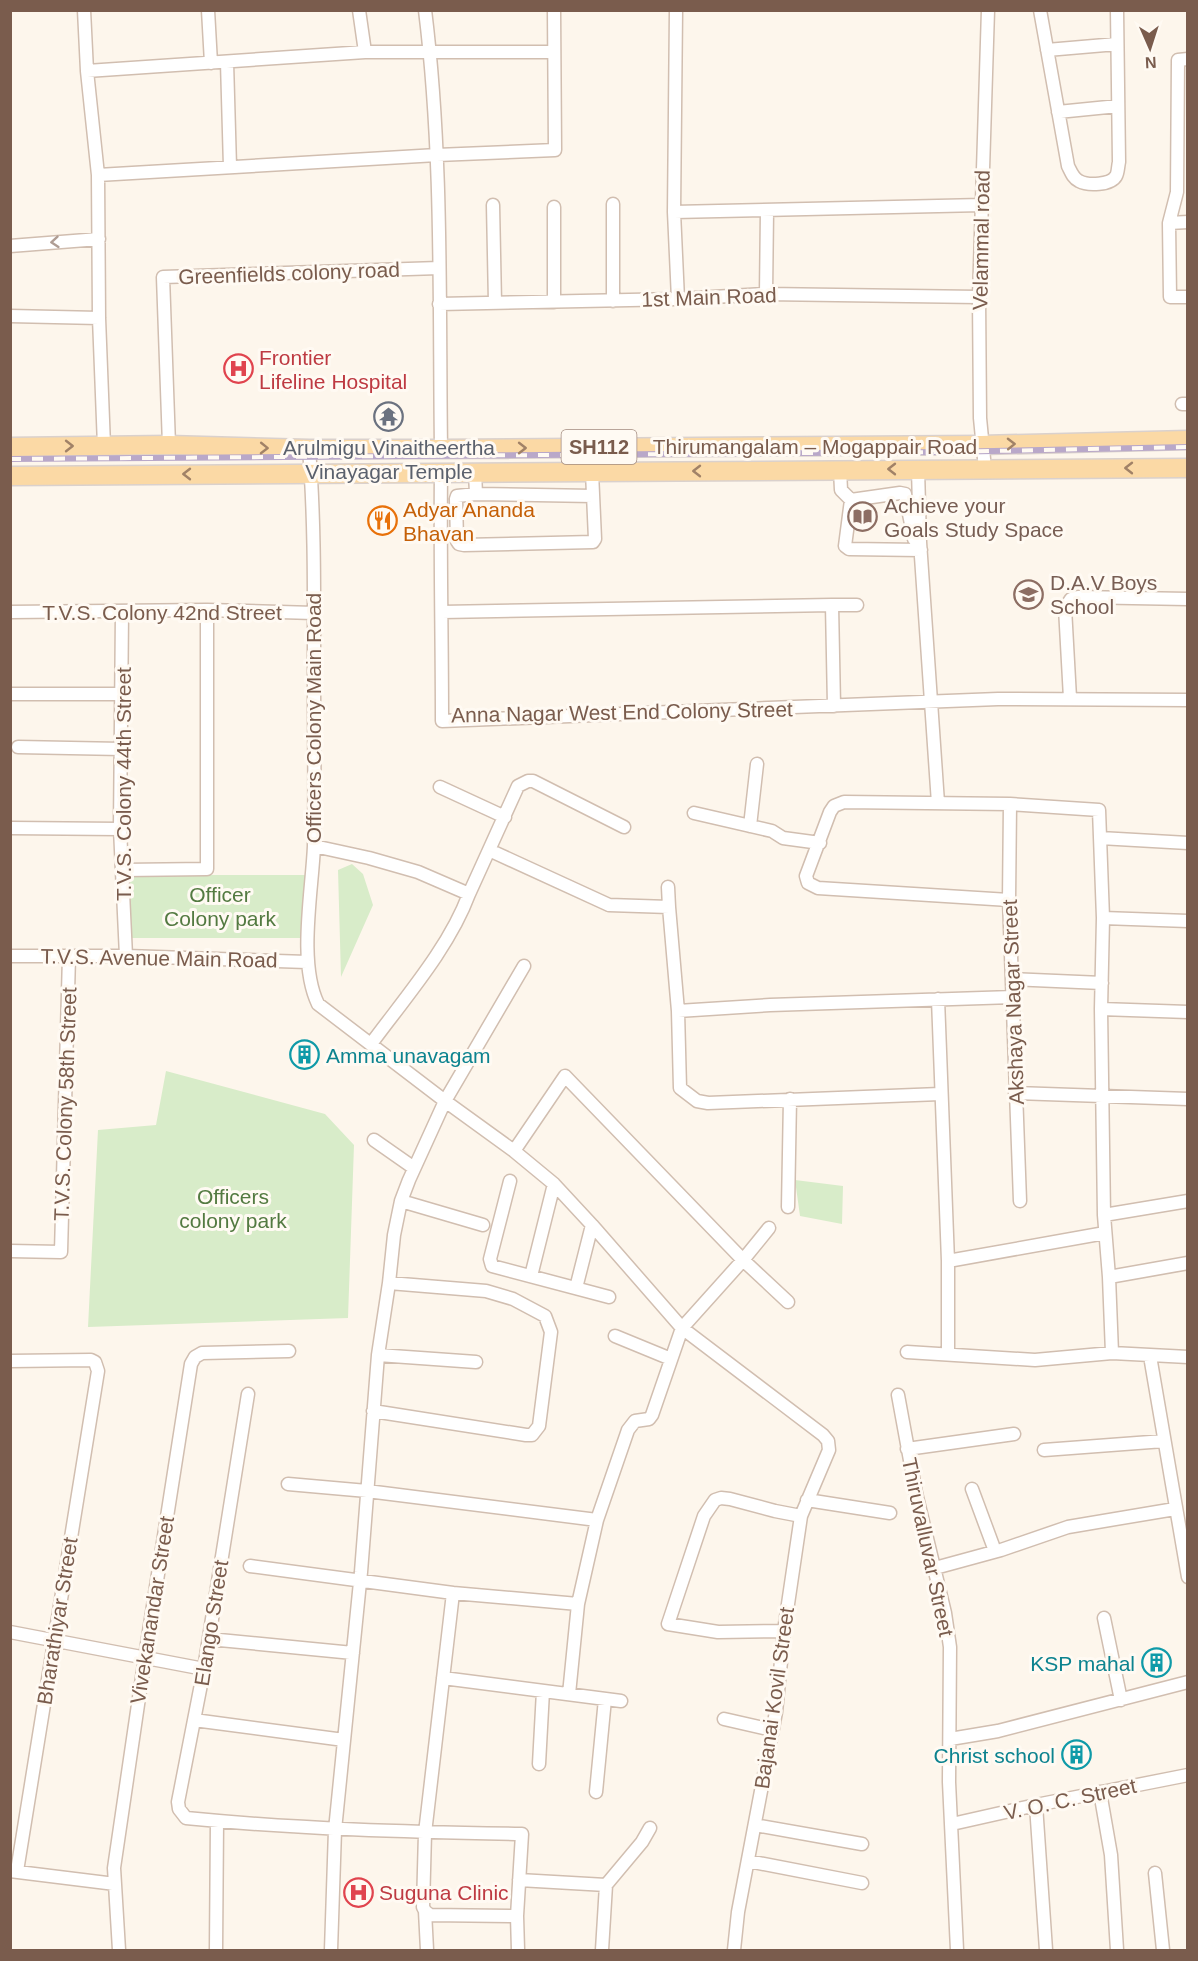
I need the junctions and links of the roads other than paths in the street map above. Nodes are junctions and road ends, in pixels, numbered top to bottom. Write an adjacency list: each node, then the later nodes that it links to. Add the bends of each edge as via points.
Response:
1 (84, 10): 18 (street)
2 (208, 10): 17 (street)
3 (359, 10): 13 (street)
4 (425, 10): 12 (street)
5 (554, 10): 14 (street)
6 (676, 10): 30 (street)
7 (987, 10): 27 (street, Velammal road)
8 (1040, 10): 11 (street)
9 (1117, 10): 10 (street)
10 (1118, 44): 11 (street); 19 (street)
11 (1047, 50): 20 (street)
12 (430, 51): 13 (street); 14 (street); 22 (street)
13 (365, 52): 16 (street)
14 (554, 52): 22 (street, via 555,150)
15 (1183, 59): 21 (street)
16 (227, 62): 17 (street); 23 (street)
17 (211, 63): 18 (street)
18 (87, 71): 24 (street)
19 (1118, 106): 20 (street); 20 (street, via 1117,176 1111,181 1091,184 1072,175)
20 (1058, 112)
21 (1183, 145): 32 (street)
22 (437, 155): 23 (street); 35 (street)
23 (230, 167): 24 (street)
24 (98, 175): 33 (street)
25 (613, 204): 40 (street)
26 (494, 205): 42 (street)
27 (982, 205): 29 (street); 37 (street, Velammal road)
28 (554, 207): 41 (street)
29 (767, 211): 30 (street); 36 (street)
30 (674, 212): 39 (street)
31 (1188, 222): 32 (street)
32 (1169, 223): 38 (street, via 1170,297)
33 (99, 238): 34 (street, one-way to 34); 45 (street)
34 (10, 246)
35 (439, 268): 43 (street); 47 (street, Greenfields colony road, via 163,277)
36 (766, 294): 37 (street, 1st Main Road); 39 (street, 1st Main Road)
37 (979, 297): 48 (street, Velammal road)
38 (1188, 297)
39 (678, 299): 40 (street, 1st Main Road)
40 (613, 301): 41 (street, 1st Main Road)
41 (554, 302): 42 (street, 1st Main Road)
42 (495, 303): 43 (street, 1st Main Road)
43 (439, 304): 52 (street)
44 (10, 316): 45 (street)
45 (99, 318): 49 (street)
46 (1188, 440): 48 (main road, Thirumangalam – Mogappair Road / SH112, one-way to 46)
47 (169, 445): 49 (main road, Thirumangalam – Mogappair Road / SH112); 51 (main road, Thirumangalam – Mogappair Road / SH112, one-way to 51)
48 (981, 445): 52 (main road, Thirumangalam – Mogappair Road / SH112, one-way to 48); 55 (street, Velammal road)
49 (104, 446): 50 (main road, Thirumangalam – Mogappair Road / SH112, one-way to 49)
50 (10, 447)
51 (309, 449): 52 (main road, Thirumangalam – Mogappair Road / SH112); 60 (street, Officers Colony Main Road)
52 (441, 449)
53 (1188, 468): 55 (main road, Thirumangalam – Mogappair Road / SH112, one-way to 55)
54 (918, 469): 55 (main road, Thirumangalam – Mogappair Road / SH112); 56 (main road, Thirumangalam – Mogappair Road / SH112, one-way to 56); 65 (street)
55 (985, 469)
56 (840, 470): 58 (main road, Thirumangalam – Mogappair Road / SH112, one-way to 58); 64 (street, via 841,489)
57 (475, 472): 58 (main road, Thirumangalam – Mogappair Road / SH112); 59 (main road, Thirumangalam – Mogappair Road / SH112); 62 (street)
58 (592, 472): 63 (street)
59 (441, 473): 60 (main road, Thirumangalam – Mogappair Road / SH112); 72 (street, Anna Nagar West End Colony Street)
60 (311, 474): 61 (main road, Thirumangalam – Mogappair Road / SH112, one-way to 61); 73 (street, Officers Colony Main Road)
61 (10, 476)
62 (476, 494): 63 (street); 63 (street, via 457,496 459,544 593,542)
63 (593, 496)
64 (851, 500): 65 (street, via 905,494); 65 (street, via 845,546 849,549)
65 (919, 550): 78 (street)
66 (1188, 599): 76 (street, via 1071,599 1065,608)
67 (832, 605): 68 (street); 72 (street); 79 (street)
68 (857, 605)
69 (207, 610): 70 (street, T.V.S. Colony 42nd Street); 73 (street, T.V.S. Colony 42nd Street); 97 (street, via 207,869)
70 (122, 611): 71 (street, T.V.S. Colony 42nd Street); 75 (street, T.V.S. Colony 44th Street)
71 (10, 612)
72 (441, 612): 79 (street, Anna Nagar West End Colony Street, via 442,721)
73 (314, 613): 95 (street, Officers Colony Main Road)
74 (10, 694): 75 (street)
75 (123, 694): 81 (street, T.V.S. Colony 44th Street)
76 (1070, 698): 77 (street, Anna Nagar West End Colony Street); 78 (street, Anna Nagar West End Colony Street)
77 (1188, 700)
78 (931, 702): 79 (street, Anna Nagar West End Colony Street); 84 (street)
79 (834, 706)
80 (18, 747): 81 (street)
81 (122, 749): 91 (street, T.V.S. Colony 44th Street)
82 (757, 764): 88 (street)
83 (440, 787): 87 (street)
84 (938, 803): 85 (street); 93 (street, via 844,802 830,812)
85 (1010, 804): 92 (street, via 1099,810); 100 (street, Akshaya Nagar Street)
86 (694, 813): 88 (street)
87 (506, 817): 89 (street, via 518,786 528,780); 96 (street)
88 (750, 826): 93 (street, via 783,838)
89 (624, 827)
90 (10, 828): 91 (street)
91 (120, 829): 97 (street, T.V.S. Colony 44th Street)
92 (1100, 838): 94 (street); 102 (street)
93 (820, 843): 100 (street, via 806,876 808,883 818,888)
94 (1188, 843)
95 (314, 846): 99 (street, via 418,872); 107 (street, Officers Colony Main Road)
96 (489, 850): 99 (street); 101 (street, via 609,905)
97 (123, 870): 106 (street, T.V.S. Colony 44th Street)
98 (668, 888): 101 (street)
99 (469, 894): 116 (street, via 441,948)
100 (1009, 900): 109 (street, Akshaya Nagar Street)
101 (669, 907): 114 (street)
102 (1103, 918): 103 (street); 110 (street)
103 (1188, 921)
104 (10, 956): 105 (street, T.V.S. Avenue Main Road)
105 (69, 956): 106 (street, T.V.S. Avenue Main Road); 137 (street, T.V.S. Colony 58th Street, via 61,1252)
106 (126, 956): 107 (street, T.V.S. Avenue Main Road)
107 (307, 962): 116 (street, Officers Colony Main Road, via 318,1004)
108 (525, 966): 122 (street)
109 (1012, 979): 110 (street); 111 (street, Akshaya Nagar Street)
110 (1102, 983): 113 (street)
111 (1013, 997): 112 (street); 117 (street, Akshaya Nagar Street)
112 (938, 999): 114 (street); 118 (street)
113 (1101, 1009): 115 (street); 119 (street)
114 (678, 1011): 120 (street, via 680,1088 689,1096 708,1103)
115 (1188, 1012)
116 (371, 1044): 122 (street, Officers Colony Main Road)
117 (1015, 1093): 119 (street); 129 (street, Akshaya Nagar Street)
118 (940, 1094): 120 (street); 139 (street)
119 (1102, 1096): 121 (street); 132 (street)
120 (790, 1099): 131 (street)
121 (1188, 1099)
122 (446, 1101): 124 (street, Officers Colony Main Road); 125 (street)
123 (374, 1140): 125 (street)
124 (514, 1151): 127 (street, Officers Colony Main Road); 138 (street, via 565,1076)
125 (414, 1168): 128 (street)
126 (510, 1181): 141 (street, via 490,1264)
127 (554, 1184): 134 (street, Officers Colony Main Road); 141 (street)
128 (401, 1201): 133 (street); 143 (street)
129 (1020, 1201)
130 (1188, 1201): 132 (street)
131 (788, 1207)
132 (1104, 1215): 136 (street)
133 (483, 1225)
134 (592, 1225): 144 (street); 147 (street, Officers Colony Main Road)
135 (769, 1228): 138 (street)
136 (1105, 1233): 139 (street); 142 (street)
137 (10, 1251)
138 (743, 1260): 146 (street); 147 (street)
139 (948, 1261): 153 (street)
140 (1188, 1263): 142 (street)
141 (531, 1276): 144 (street)
142 (1109, 1277): 151 (street)
143 (389, 1283): 152 (street); 161 (street, via 486,1291 513,1299 545,1316 551,1332 539,1426 532,1435)
144 (576, 1288): 145 (street)
145 (609, 1297)
146 (788, 1302)
147 (682, 1329): 156 (street); 165 (street, Officers Colony Main Road, via 823,1436)
148 (615, 1336): 156 (street)
149 (289, 1352): 188 (street, Vivekanandar Street, via 202,1353 191,1364)
150 (907, 1352): 153 (street)
151 (1112, 1353): 153 (street, via 1035,1360); 154 (street)
152 (378, 1354): 158 (street); 161 (street)
153 (948, 1354)
154 (1150, 1356): 155 (street); 163 (street)
155 (1188, 1357)
156 (671, 1359): 174 (street, via 652,1415 635,1421 628,1430)
157 (10, 1361): 186 (street, Bharathiyar Street, via 92,1360 98,1371)
158 (476, 1362)
159 (248, 1394): 185 (street, Elango Street)
160 (898, 1395): 164 (street, Thiruvalluvar Street)
161 (373, 1412): 169 (street)
162 (1014, 1434): 164 (street)
163 (1164, 1441): 166 (street); 171 (street)
164 (907, 1449): 177 (street, Thiruvalluvar Street)
165 (829, 1450): 170 (street, Bajanai Kovil Street)
166 (1044, 1450)
167 (288, 1484): 169 (street)
168 (972, 1489): 175 (street)
169 (367, 1491): 174 (street); 179 (street)
170 (807, 1500): 172 (street); 173 (street, Bajanai Kovil Street)
171 (1175, 1509): 175 (street, via 1068,1527); 178 (street)
172 (890, 1513)
173 (801, 1516): 183 (street, Bajanai Kovil Street); 183 (street, via 730,1499 715,1500 704,1516 668,1624 717,1632)
174 (597, 1520): 181 (street)
175 (995, 1551): 177 (street)
176 (250, 1566): 179 (street)
177 (935, 1569): 200 (street, Thiruvalluvar Street, via 950,1647)
178 (1188, 1577)
179 (360, 1580): 180 (street); 187 (street)
180 (453, 1593): 181 (street); 190 (street)
181 (578, 1604): 193 (street)
182 (1104, 1618): 195 (street)
183 (784, 1631): 199 (street, Bajanai Kovil Street)
184 (10, 1632): 186 (street)
185 (209, 1639): 187 (street); 189 (street, Elango Street)
186 (54, 1640): 188 (street); 215 (street, Bharathiyar Street)
187 (352, 1653): 201 (street)
188 (145, 1657): 189 (street); 219 (street, Vivekanandar Street)
189 (204, 1669): 198 (street, Elango Street)
190 (443, 1678): 192 (street); 212 (street)
191 (1188, 1682): 195 (street)
192 (543, 1691): 193 (street); 202 (street)
193 (569, 1694): 194 (street)
194 (605, 1700): 196 (street); 204 (street)
195 (1121, 1700): 200 (street)
196 (621, 1701)
197 (724, 1719): 199 (street)
198 (194, 1720): 201 (street); 207 (street, Elango Street, via 178,1809 186,1818)
199 (772, 1730): 209 (street, Bajanai Kovil Street)
200 (950, 1739): 208 (street, Thiruvalluvar Street)
201 (344, 1740): 211 (street)
202 (539, 1764)
203 (1188, 1775): 205 (street, V. O. C. Street)
204 (596, 1792)
205 (1100, 1792): 206 (street, V. O. C. Street); 232 (street, via 1111,1855)
206 (1036, 1805): 208 (street, V. O. C. Street); 231 (street)
207 (217, 1821): 211 (street); 224 (street)
208 (952, 1824): 230 (street, Thiruvalluvar Street)
209 (755, 1825): 213 (street); 214 (street, Bajanai Kovil Street)
210 (650, 1828): 220 (street)
211 (334, 1830): 212 (street); 225 (street)
212 (425, 1833): 217 (street, via 522,1834); 221 (street)
213 (862, 1844)
214 (748, 1861): 218 (street); 229 (street, Bajanai Kovil Street)
215 (14, 1871): 219 (street)
216 (1155, 1873): 233 (street)
217 (519, 1880): 220 (street); 222 (street)
218 (862, 1883)
219 (114, 1884): 223 (street, Vivekanandar Street)
220 (606, 1885): 228 (street)
221 (425, 1911): 222 (street, via 430,1915); 226 (street)
222 (517, 1916): 227 (street)
223 (119, 1950)
224 (216, 1950)
225 (331, 1950)
226 (427, 1950)
227 (518, 1950)
228 (602, 1950)
229 (734, 1950)
230 (957, 1950)
231 (1046, 1950)
232 (1117, 1950)
233 (1163, 1950)

